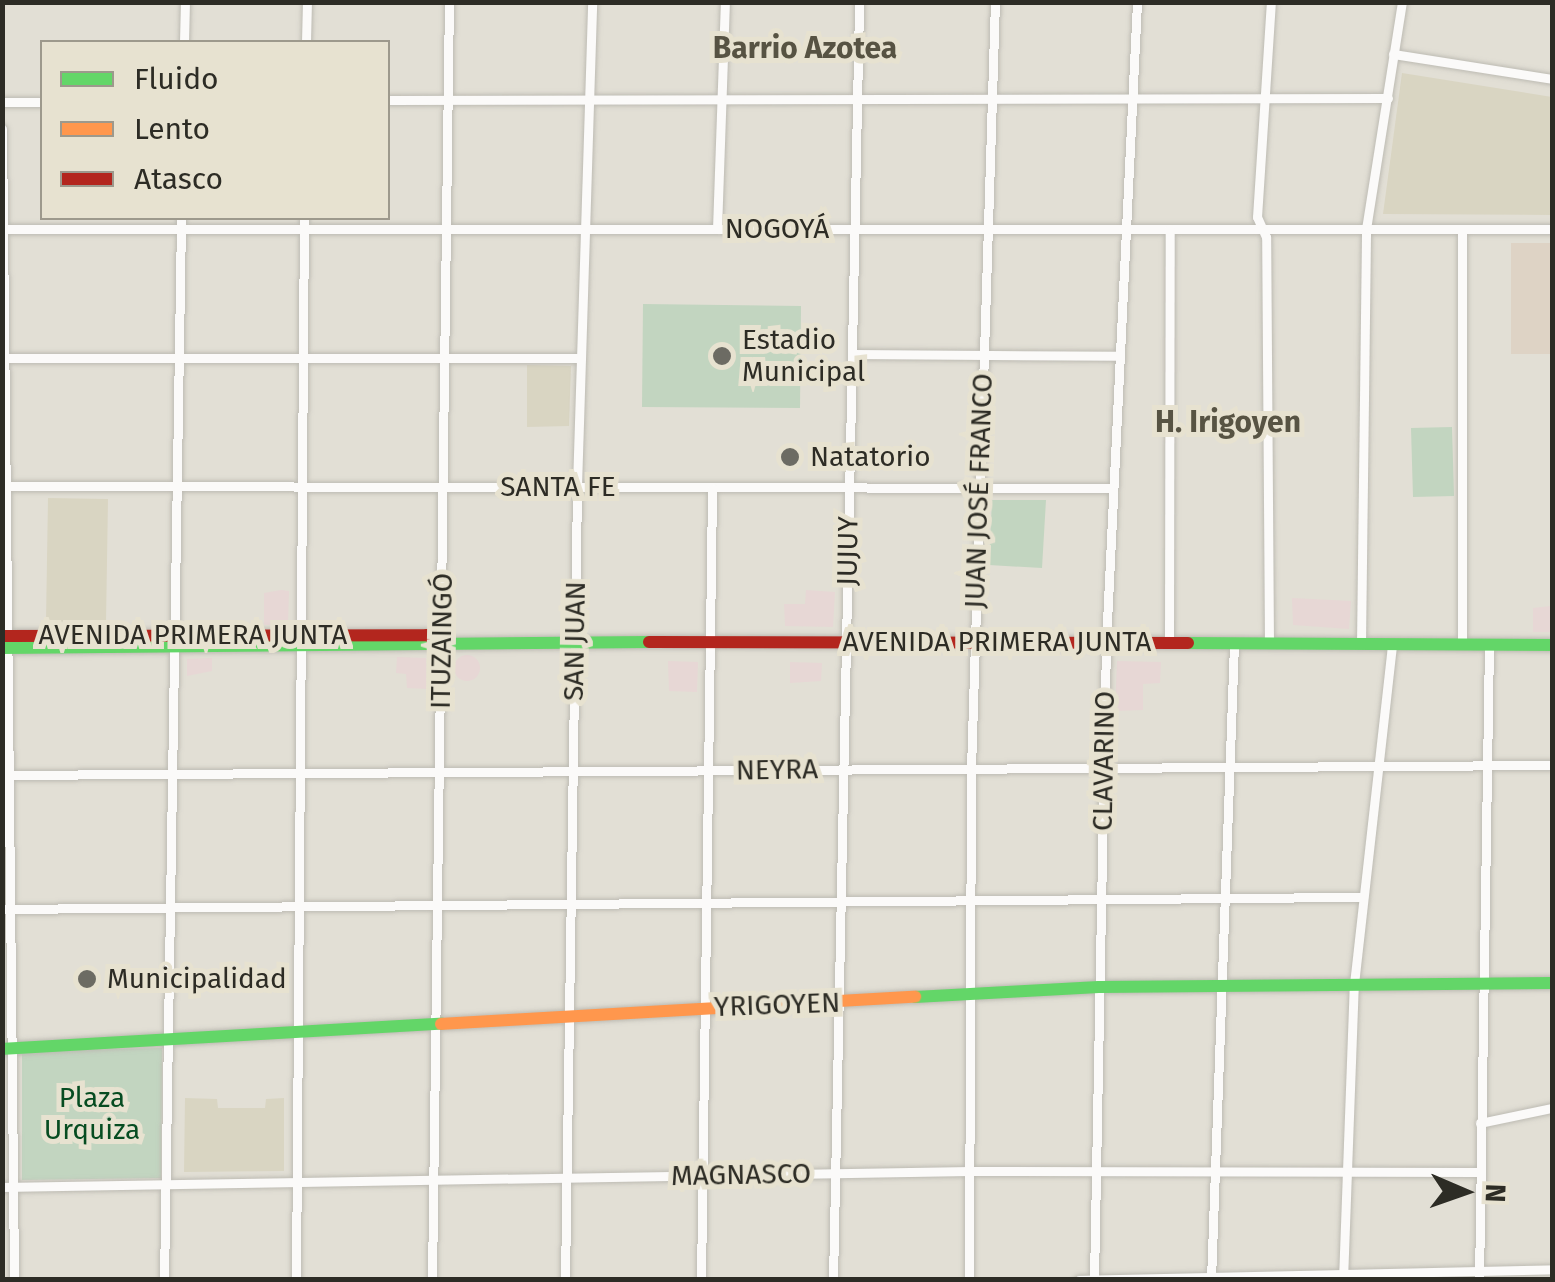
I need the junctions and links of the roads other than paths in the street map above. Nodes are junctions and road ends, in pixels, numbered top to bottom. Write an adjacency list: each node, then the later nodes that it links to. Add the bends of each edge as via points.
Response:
1 (185, 2): 11 (street)
2 (307, 2): 12 (street)
3 (448, 2): 22 (street, ITUZAINGÓ)
4 (592, 2): 23 (street, SAN JUAN)
5 (725, 2): 20 (street)
6 (860, 2): 17 (street, JUJUY)
7 (995, 2): 18 (street, JUAN JOSÉ FRANCO)
8 (1136, 2): 16 (street, CLAVARINO)
9 (1271, 2): 15 (street)
10 (1402, 2): 13 (street)
11 (184, 40)
12 (306, 40)
13 (1394, 54): 14 (street); 19 (street)
14 (1552, 80)
15 (1264, 96): 16 (street); 19 (street); 39 (street)
16 (1132, 97): 18 (street); 38 (street, CLAVARINO)
17 (858, 98): 18 (street); 20 (street); 31 (street, JUJUY)
18 (992, 98): 32 (street, JUAN JOSÉ FRANCO)
19 (1388, 98): 40 (street)
20 (722, 99): 23 (street); 30 (street)
21 (390, 100): 22 (street)
22 (448, 100): 23 (street); 37 (street, ITUZAINGÓ)
23 (590, 100): 29 (street, SAN JUAN)
24 (2, 102): 25 (street)
25 (40, 102)
26 (2, 129): 34 (street)
27 (181, 220): 35 (street)
28 (304, 220): 36 (street)
29 (585, 228): 30 (street, NOGOYÁ); 37 (street, NOGOYÁ); 50 (street, SAN JUAN)
30 (717, 229): 31 (street, NOGOYÁ)
31 (856, 229): 32 (street, NOGOYÁ); 44 (street, JUJUY)
32 (988, 229): 38 (street, NOGOYÁ); 45 (street, JUAN JOSÉ FRANCO)
33 (1170, 229): 38 (street, NOGOYÁ); 39 (street, NOGOYÁ); 69 (street)
34 (3, 230): 35 (street, NOGOYÁ); 47 (street)
35 (181, 230): 36 (street, NOGOYÁ); 43 (street)
36 (304, 230): 37 (street, NOGOYÁ); 48 (street)
37 (446, 230): 49 (street, ITUZAINGÓ)
38 (1126, 230): 46 (street, CLAVARINO)
39 (1260, 230): 40 (street, NOGOYÁ); 71 (street, via 1266,237)
40 (1366, 230): 41 (street, NOGOYÁ); 72 (street)
41 (1462, 230): 42 (street, NOGOYÁ); 74 (street)
42 (1552, 230)
43 (178, 354): 47 (street); 48 (street); 52 (street)
44 (853, 354): 45 (street); 57 (street, JUJUY)
45 (983, 356): 46 (street); 58 (street, JUAN JOSÉ FRANCO)
46 (1120, 356): 59 (street, CLAVARINO)
47 (5, 358): 51 (street)
48 (302, 358): 49 (street); 53 (street)
49 (445, 358): 50 (street); 55 (street, ITUZAINGÓ)
50 (581, 358): 54 (street, SAN JUAN)
51 (6, 486): 52 (street, SANTA FE); 63 (street)
52 (176, 486): 53 (street, SANTA FE); 61 (street)
53 (301, 486): 55 (street, SANTA FE); 62 (street)
54 (577, 486): 55 (street, SANTA FE); 56 (street, SANTA FE); 65 (street, SAN JUAN)
55 (444, 487): 64 (street, ITUZAINGÓ)
56 (712, 488): 57 (street, SANTA FE); 60 (street)
57 (850, 488): 58 (street, SANTA FE); 66 (street, JUJUY)
58 (979, 488): 59 (street, SANTA FE); 67 (street, JUAN JOSÉ FRANCO)
59 (1113, 488): 68 (street, CLAVARINO)
60 (710, 640): 65 (main road, AVENIDA PRIMERA JUNTA); 66 (main road, AVENIDA PRIMERA JUNTA); 84 (street)
61 (172, 641): 62 (main road, AVENIDA PRIMERA JUNTA); 63 (main road, AVENIDA PRIMERA JUNTA); 88 (street)
62 (299, 641): 64 (main road, AVENIDA PRIMERA JUNTA, via 427,634); 87 (street)
63 (7, 642): 89 (street)
64 (442, 642): 65 (main road, AVENIDA PRIMERA JUNTA); 86 (street, ITUZAINGÓ)
65 (575, 642): 85 (street, SAN JUAN)
66 (846, 642): 67 (main road, AVENIDA PRIMERA JUNTA); 82 (street, JUJUY)
67 (974, 642): 68 (main road, AVENIDA PRIMERA JUNTA); 83 (street, JUAN JOSÉ FRANCO)
68 (1106, 643): 69 (main road, AVENIDA PRIMERA JUNTA); 81 (street, CLAVARINO)
69 (1168, 643): 70 (main road, AVENIDA PRIMERA JUNTA)
70 (1234, 643): 71 (main road, AVENIDA PRIMERA JUNTA); 80 (street)
71 (1270, 643): 72 (main road, AVENIDA PRIMERA JUNTA)
72 (1361, 644): 73 (main road, AVENIDA PRIMERA JUNTA)
73 (1392, 644): 74 (main road, AVENIDA PRIMERA JUNTA); 78 (street)
74 (1462, 644): 75 (main road, AVENIDA PRIMERA JUNTA)
75 (1488, 644): 76 (main road, AVENIDA PRIMERA JUNTA); 79 (street)
76 (1552, 644)
77 (1552, 765): 79 (street, NEYRA)
78 (1378, 766): 79 (street, NEYRA); 80 (street, NEYRA); 90 (street)
79 (1488, 766): 102 (street)
80 (1230, 767): 81 (street, NEYRA); 91 (street)
81 (1103, 768): 83 (street, NEYRA); 92 (street, CLAVARINO)
82 (845, 769): 83 (street, NEYRA); 84 (street, NEYRA); 95 (street, JUJUY)
83 (971, 769): 93 (street, JUAN JOSÉ FRANCO)
84 (708, 770): 85 (street, NEYRA); 94 (street)
85 (573, 771): 86 (street, NEYRA); 96 (street, SAN JUAN)
86 (441, 772): 87 (street, NEYRA); 97 (street, ITUZAINGÓ)
87 (298, 773): 88 (street, NEYRA); 99 (street)
88 (171, 774): 89 (street, NEYRA); 98 (street)
89 (8, 775): 100 (street)
90 (1363, 896): 91 (street); 103 (street)
91 (1222, 900): 92 (street); 104 (street)
92 (1101, 903): 93 (street); 105 (street, CLAVARINO)
93 (970, 904): 95 (street); 106 (street, JUAN JOSÉ FRANCO)
94 (706, 905): 95 (street); 96 (street); 108 (street)
95 (841, 905): 107 (street, JUJUY)
96 (571, 906): 97 (street); 109 (street, SAN JUAN)
97 (439, 907): 99 (street); 110 (street, ITUZAINGÓ)
98 (169, 908): 99 (street); 100 (street); 112 (street)
99 (297, 908): 111 (street)
100 (8, 909): 113 (street)
101 (1552, 982): 102 (main road, YRIGOYEN)
102 (1486, 983): 103 (main road, YRIGOYEN); 115 (street)
103 (1354, 984): 104 (main road, YRIGOYEN); 119 (street)
104 (1217, 986): 105 (main road, YRIGOYEN); 121 (street)
105 (1099, 987): 106 (main road, YRIGOYEN); 118 (street, CLAVARINO)
106 (970, 994): 107 (main road, YRIGOYEN); 116 (street, JUAN JOSÉ FRANCO)
107 (838, 1003): 108 (main road, YRIGOYEN); 120 (street, JUJUY)
108 (704, 1008): 109 (main road, YRIGOYEN); 122 (street)
109 (569, 1017): 110 (main road, YRIGOYEN); 123 (street, SAN JUAN)
110 (438, 1027): 111 (main road, YRIGOYEN); 124 (street, ITUZAINGÓ)
111 (296, 1034): 112 (main road, YRIGOYEN); 125 (street)
112 (168, 1042): 113 (main road, YRIGOYEN); 126 (street)
113 (9, 1049): 128 (street)
114 (1552, 1108): 115 (street)
115 (1480, 1123): 117 (street)
116 (970, 1172): 118 (street, MAGNASCO); 120 (street, MAGNASCO); 141 (street, JUAN JOSÉ FRANCO)
117 (1479, 1172): 119 (street, MAGNASCO); 130 (street)
118 (1097, 1173): 121 (street, MAGNASCO); 133 (street, CLAVARINO)
119 (1344, 1173): 121 (street, MAGNASCO); 131 (street)
120 (834, 1174): 122 (street, MAGNASCO); 140 (street, JUJUY)
121 (1215, 1174): 132 (street)
122 (702, 1176): 123 (street, MAGNASCO); 139 (street)
123 (567, 1179): 124 (street, MAGNASCO); 138 (street, SAN JUAN)
124 (433, 1184): 125 (street, MAGNASCO); 137 (street, ITUZAINGÓ)
125 (296, 1185): 126 (street, MAGNASCO); 136 (street)
126 (162, 1186): 128 (street, MAGNASCO); 135 (street)
127 (2, 1187): 128 (street, MAGNASCO)
128 (16, 1187): 134 (street)
129 (1552, 1268): 130 (street)
130 (1479, 1275): 131 (street)
131 (1343, 1276): 132 (street)
132 (1211, 1278): 133 (street)
133 (1094, 1279): 142 (street)
134 (14, 1280)
135 (164, 1280)
136 (296, 1280)
137 (432, 1280)
138 (565, 1280)
139 (700, 1280)
140 (834, 1280)
141 (968, 1280)
142 (1079, 1280)

